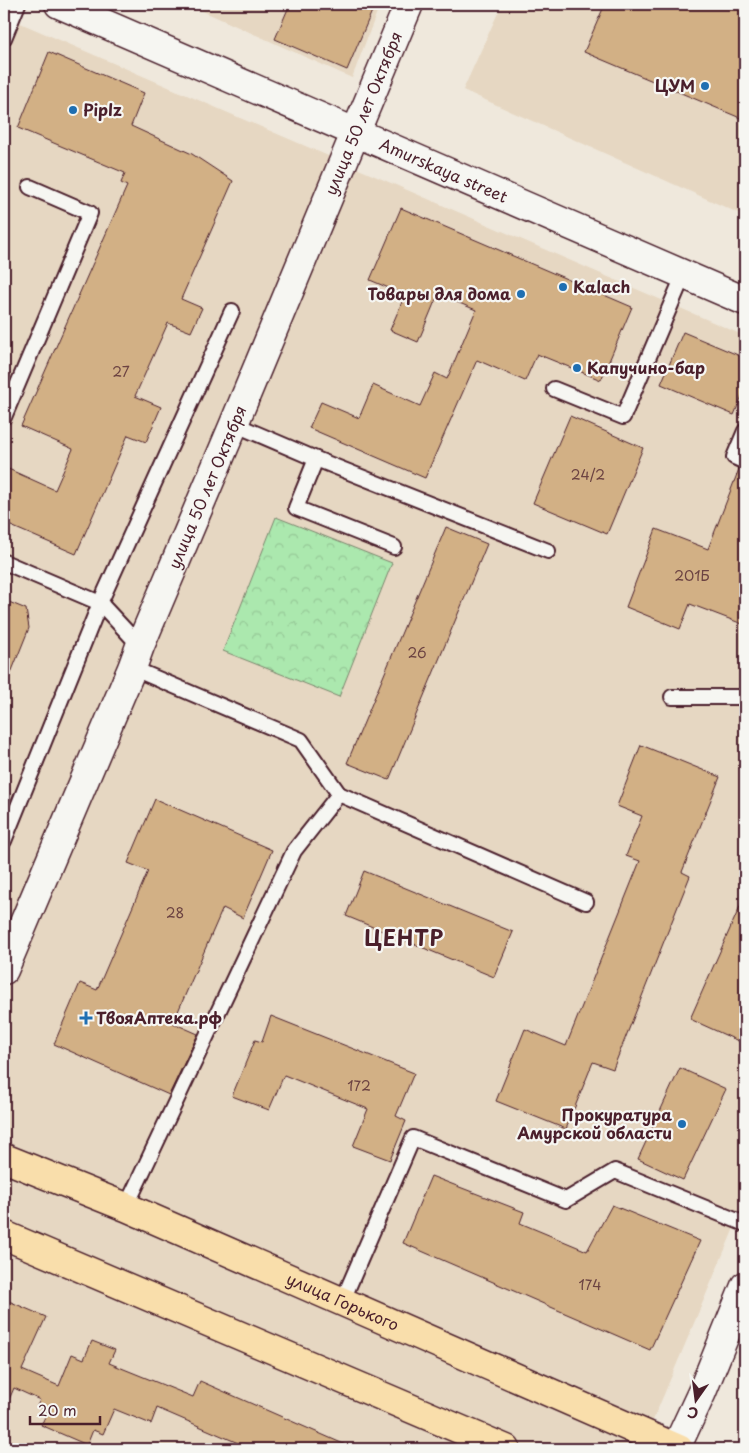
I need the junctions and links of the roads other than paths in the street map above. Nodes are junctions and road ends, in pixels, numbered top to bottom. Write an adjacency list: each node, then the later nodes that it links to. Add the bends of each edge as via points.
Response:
1 (18, 4): 4 (lane)
2 (59, 4): 5 (main road, Amurskaya street)
3 (409, 4): 5 (main road, улица 50 лет Октября)
4 (4, 38)
5 (354, 132): 7 (main road, Amurskaya street); 12 (main road, улица 50 лет Октября)
6 (30, 187): 11 (lane, via 90,213)
7 (684, 274): 8 (main road, Amurskaya street); 10 (lane, via 623,417)
8 (745, 301)
9 (232, 311): 19 (lane)
10 (554, 389)
11 (4, 417)
12 (234, 424): 14 (lane); 20 (main road, улица 50 лет Октября)
13 (745, 431): 15 (lane, via 734,457)
14 (316, 459): 16 (lane, via 296,508); 17 (lane)
15 (745, 462)
16 (394, 547)
17 (548, 551)
18 (4, 562): 19 (lane)
19 (100, 603): 20 (lane); 24 (lane)
20 (136, 657): 23 (lane, via 301,740); 26 (main road, улица 50 лет Октября)
21 (672, 697): 22 (lane)
22 (745, 697)
23 (339, 794): 25 (lane); 28 (lane, via 294,851)
24 (4, 841)
25 (586, 902)
26 (4, 970)
27 (4, 1158): 28 (main road, улица Горького)
28 (126, 1207): 32 (main road, улица Горького)
29 (745, 1224): 32 (lane, via 615,1171 566,1200 413,1138)
30 (4, 1235): 33 (main road)
31 (745, 1286): 34 (main road)
32 (342, 1302): 34 (main road, улица Горького)
33 (506, 1449)
34 (677, 1449)

